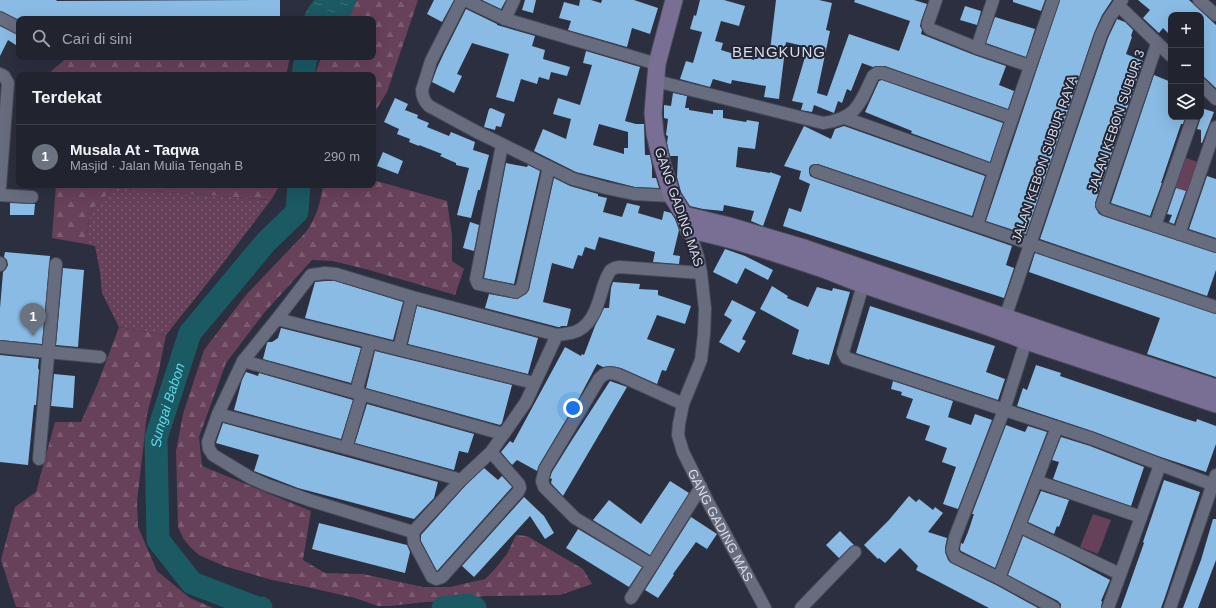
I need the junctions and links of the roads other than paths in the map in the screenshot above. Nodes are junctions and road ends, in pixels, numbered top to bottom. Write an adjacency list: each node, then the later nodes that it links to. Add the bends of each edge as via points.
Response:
1 (463, 0): 11 (street); 26 (street, via 431,61 422,90 423,99 429,106)
2 (514, 0): 11 (street)
3 (674, 0): 16 (street, GANG GADING MAS)
4 (936, 0): 14 (street, via 928,23 929,28)
5 (993, 0): 14 (street)
6 (1052, 0): 17 (street)
7 (1198, 0): 9 (street)
8 (1120, 3): 13 (street); 39 (street, JALAN KEBON SUBUR RAYA, via 1101,35)
9 (1216, 15)
10 (0, 18): 12 (street)
11 (505, 19): 16 (street)
12 (16, 26)
13 (1157, 44): 15 (street); 37 (street, JALAN KEBON SUBUR 3, via 1102,204 1103,208)
14 (977, 48): 17 (street)
15 (1168, 53)
16 (657, 64): 19 (street, GANG GADING MAS)
17 (1030, 66): 23 (street)
18 (0, 74): 27 (street, via 8,83)
19 (656, 81): 22 (street, via 823,123); 33 (street, GANG GADING MAS, via 653,112 655,134)
20 (1204, 90): 21 (street)
21 (1216, 99)
22 (844, 118): 23 (street, via 858,107 873,76 883,73); 30 (street)
23 (1012, 118): 30 (street)
24 (1192, 120): 37 (street)
25 (1216, 127): 38 (street)
26 (502, 145): 28 (street); 28 (street, via 476,279 478,284 516,292 522,288)
27 (1, 167): 31 (street)
28 (549, 167): 33 (street, via 573,178 606,188 634,194)
29 (816, 170): 36 (street)
30 (994, 171): 36 (street)
31 (0, 187)
32 (0, 195): 34 (street)
33 (672, 196): 35 (street, GANG GADING MAS)
34 (32, 197)
35 (687, 223): 42 (street, GANG GADING MAS); 43 (street); 47 (street, via 729,226 804,248)
36 (977, 225): 39 (street)
37 (1155, 226): 38 (street, JALAN KEBON SUBUR 3)
38 (1179, 234): 40 (street, JALAN KEBON SUBUR 3)
39 (1029, 243): 45 (street); 47 (street, JALAN KEBON SUBUR RAYA)
40 (1216, 246)
41 (56, 264): 53 (street)
42 (701, 274): 48 (street, via 620,266 615,268 607,276 593,316 578,330); 59 (street, GANG GADING MAS, via 705,309 701,360)
43 (863, 285): 47 (street); 61 (street, via 843,352 846,358)
44 (412, 297): 46 (street, via 336,274 311,275); 48 (street); 52 (street)
45 (1215, 303)
46 (277, 319): 50 (street); 55 (street)
47 (1003, 324): 49 (street); 57 (street)
48 (557, 335): 56 (street)
49 (1026, 341): 60 (street); 61 (street)
50 (370, 342): 52 (street); 58 (street)
51 (0, 347): 53 (street)
52 (399, 349): 56 (street)
53 (47, 352): 54 (street); 67 (street)
54 (100, 357)
55 (243, 361): 58 (street); 62 (street)
56 (534, 383): 64 (street, via 526,402)
57 (1216, 388)
58 (359, 393): 64 (street); 65 (street)
59 (683, 404): 72 (street, GANG GADING MAS, via 678,435 683,452); 77 (street, via 619,375 610,372 602,374 542,478 544,486 575,518)
60 (1216, 404)
61 (1004, 410): 63 (street); 79 (street, via 954,537 952,550 955,557)
62 (218, 414): 65 (street); 75 (street, via 208,442 209,449 213,455 251,478 309,500)
63 (1057, 427): 68 (street); 70 (street)
64 (504, 434): 66 (street)
65 (346, 448): 69 (street)
66 (491, 452): 69 (street); 75 (street, via 519,484 519,489 442,577 432,577 414,543)
67 (39, 459)
68 (1160, 465): 71 (street); 73 (street)
69 (462, 480): 75 (street)
70 (1036, 481): 73 (street); 74 (street)
71 (1215, 482): 85 (street)
72 (701, 487): 77 (street); 81 (street, GANG GADING MAS)
73 (1141, 516): 78 (street)
74 (1019, 526): 78 (street); 79 (street)
75 (413, 532)
76 (856, 552): 82 (street)
77 (652, 565): 80 (street)
78 (1120, 574): 84 (street)
79 (999, 578): 83 (street)
80 (632, 598)
81 (765, 608)
82 (801, 608)
83 (1054, 608)
84 (1108, 608)
85 (1170, 608)

